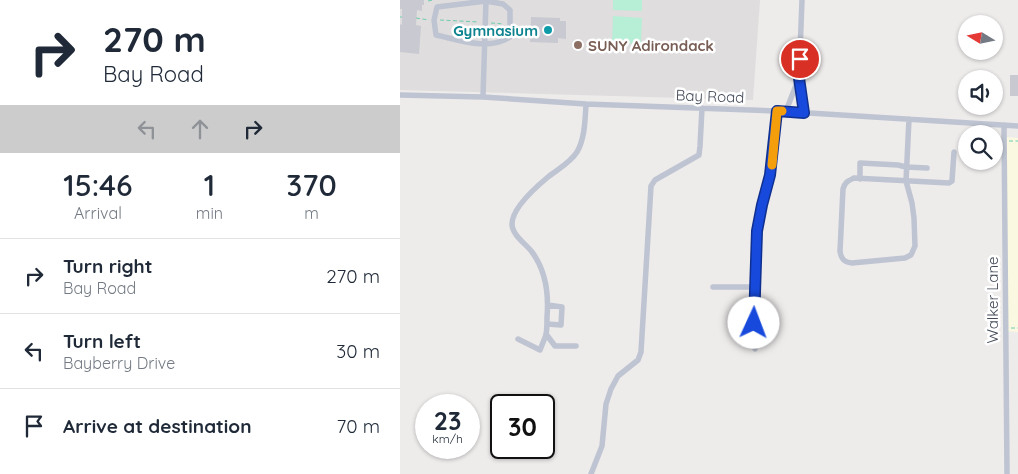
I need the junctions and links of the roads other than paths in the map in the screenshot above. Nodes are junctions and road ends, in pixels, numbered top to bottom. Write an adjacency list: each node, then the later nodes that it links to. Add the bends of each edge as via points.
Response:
1 (802, 0): 4 (street)
2 (486, 1): 3 (street); 3 (street, via 503,4 510,10 510,38); 3 (street, via 437,7 434,20 436,35)
3 (485, 44): 6 (street)
4 (799, 78): 10 (street); 11 (street)
5 (400, 95): 6 (street, Bay Road)
6 (483, 97): 7 (street, Bay Road)
7 (586, 104): 8 (street, Bay Road); 22 (street, via 583,134 576,154 530,193 513,219 513,230 531,250 542,269)
8 (702, 108): 9 (street, Bay Road); 28 (street, via 699,155 655,180 651,186 641,352 638,360 618,376 611,389 606,404 602,446)
9 (777, 111): 10 (street, Bay Road); 21 (street, via 770,175 757,231)
10 (786, 112): 11 (street, Bay Road)
11 (804, 113): 12 (street, Bay Road)
12 (909, 119): 13 (street, Bay Road); 16 (street)
13 (1004, 125): 14 (street, Bay Road); 29 (street, Walker Lane)
14 (1018, 126)
15 (954, 152): 19 (street, via 952,181 949,183)
16 (906, 167): 17 (street); 18 (street, via 860,163); 19 (street)
17 (927, 168)
18 (860, 179): 19 (street); 19 (street, via 848,180 843,189 840,257 846,263 911,255 915,246 914,218)
19 (906, 181)
20 (713, 287): 21 (street)
21 (755, 287): 27 (street)
22 (548, 305): 23 (street); 23 (street, via 562,306 561,325)
23 (547, 324): 24 (street)
24 (546, 334): 25 (street, via 540,350); 26 (street, via 555,346)
25 (518, 339)
26 (576, 346)
27 (755, 349)
28 (591, 474)
29 (1007, 474)

